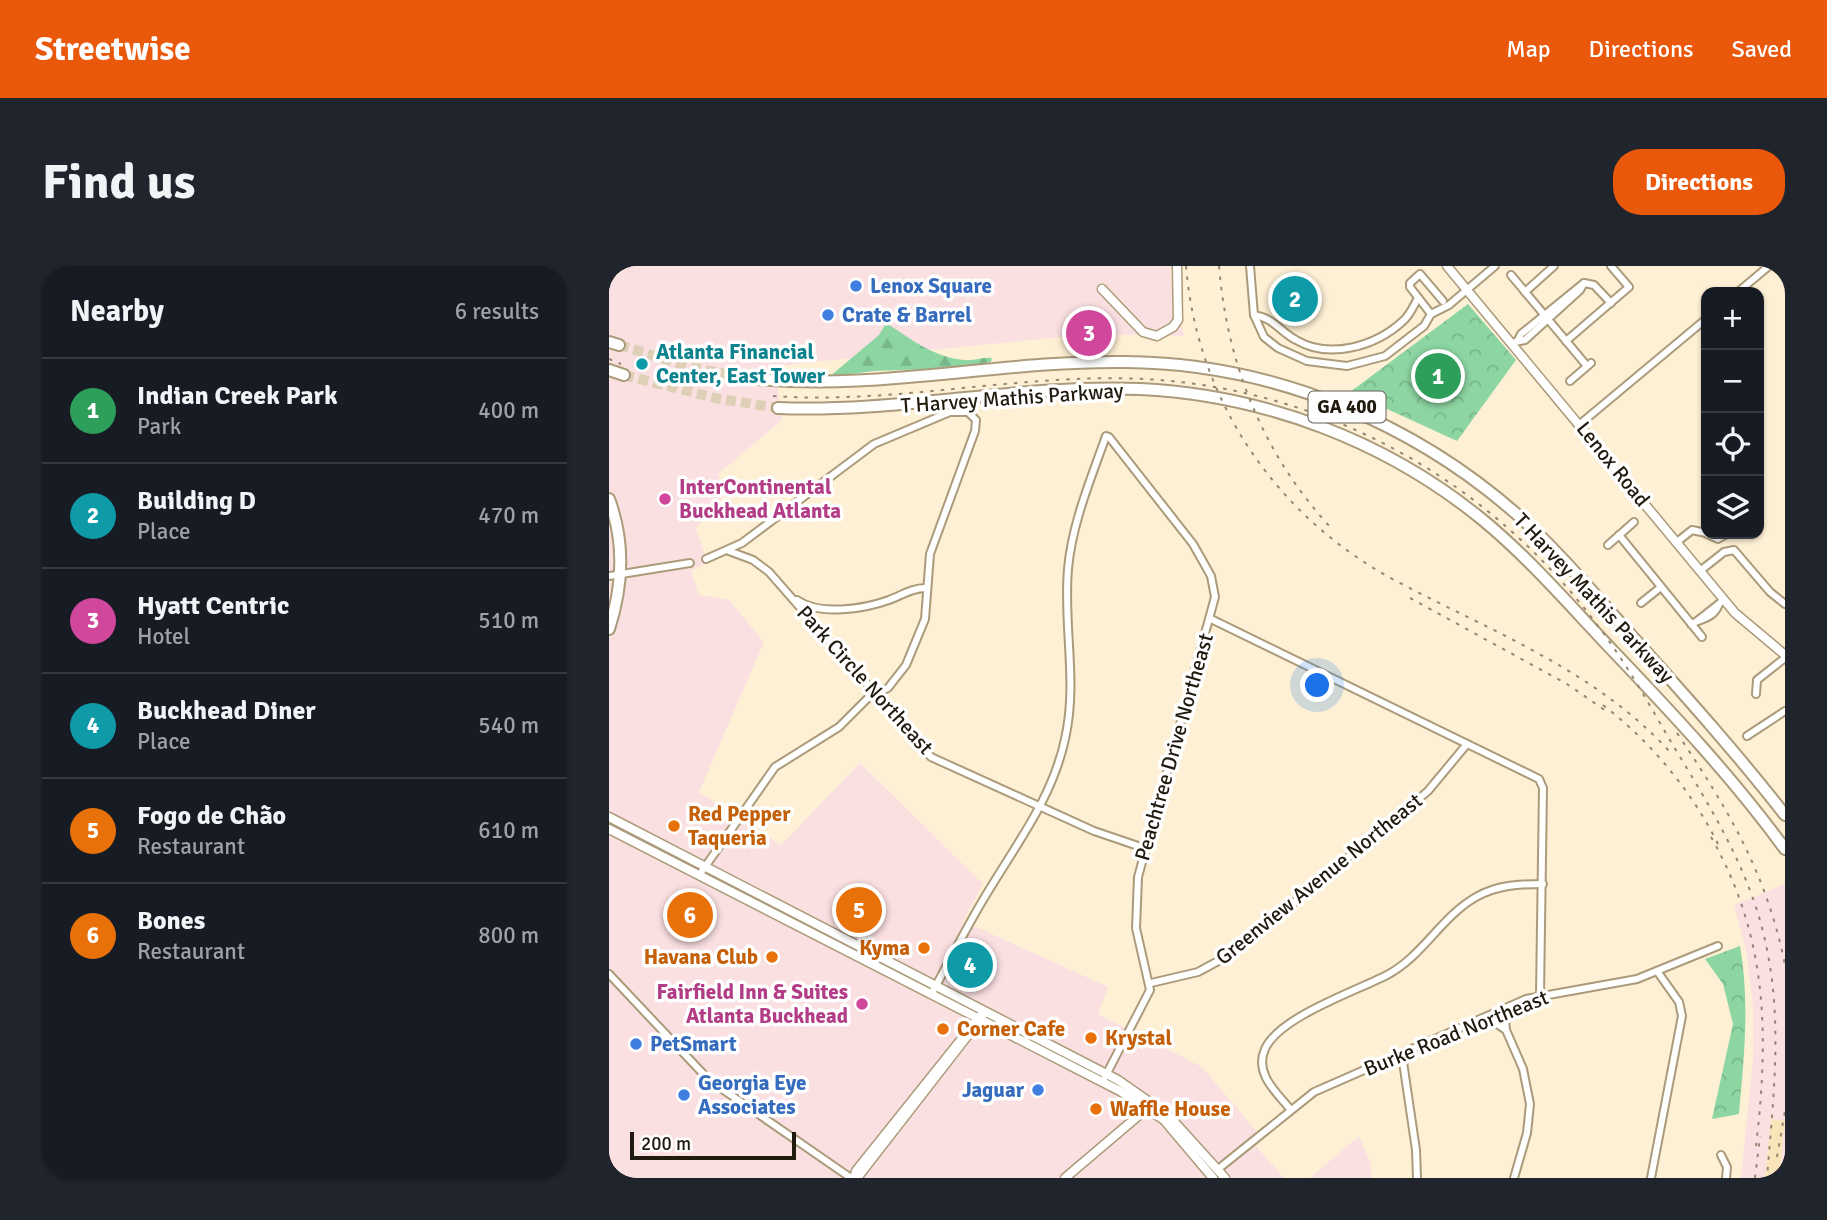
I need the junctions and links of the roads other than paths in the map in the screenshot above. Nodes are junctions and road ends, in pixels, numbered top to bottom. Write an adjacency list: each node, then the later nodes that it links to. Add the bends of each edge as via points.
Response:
1 (1177, 266): 10 (street, via 1178,320 1157,336 1143,332)
2 (1250, 266): 16 (street)
3 (1447, 266): 11 (street, Lenox Road)
4 (1495, 266): 11 (street)
5 (1554, 266): 12 (street)
6 (1611, 266): 15 (street, via 1629,287)
7 (1769, 266): 9 (street)
8 (1511, 275): 12 (street)
9 (1744, 287)
10 (1102, 289)
11 (1467, 290): 17 (street); 21 (street, Lenox Road)
12 (1525, 292): 18 (street)
13 (1418, 298): 14 (street, via 1409,285 1420,274); 17 (street); 22 (street, via 1405,320 1381,338)
14 (1443, 300)
15 (1611, 303): 18 (street, via 1594,285 1584,283); 20 (street)
16 (1254, 314): 22 (street, via 1275,321 1296,341); 23 (street, via 1259,330 1278,348 1307,361)
17 (1431, 314): 23 (street, via 1425,326 1385,356)
18 (1546, 316): 20 (street); 21 (street, via 1525,340)
19 (1701, 323): 29 (street)
20 (1566, 341): 27 (street, via 1589,365)
21 (1516, 342): 29 (street, Lenox Road)
22 (1354, 348): 23 (street)
23 (1356, 364)
24 (609, 370): 25 (highway)
25 (624, 375)
26 (749, 378): 60 (highway, T Harvey Mathis Parkway / GA 400, via 854,383 1063,364 1146,362 1256,378 1344,406 1400,432 1452,464 1532,528 1710,723)
27 (1570, 381)
28 (778, 408): 64 (highway, T Harvey Mathis Parkway / GA 400, via 856,408 1086,390 1144,390 1202,395 1259,407 1352,439 1429,481 1499,534 1695,737)
29 (1580, 424): 34 (street, Lenox Road)
30 (609, 499): 42 (highway, via 619,532)
31 (1634, 522): 33 (street)
32 (1701, 532): 34 (street, via 1692,530)
33 (1619, 535): 36 (street); 43 (street)
34 (1677, 542): 41 (street, Lenox Road)
35 (742, 543): 37 (street); 39 (street, Park Circle Northeast); 44 (street, via 873,443 950,412 964,411 973,416 975,431 930,554)
36 (1608, 545)
37 (729, 551): 38 (street); 39 (street, Park Circle Northeast)
38 (706, 559)
39 (753, 559): 45 (street, Park Circle Northeast)
40 (690, 563): 42 (street)
41 (1700, 571): 46 (street, Lenox Road); 48 (street, via 1724,552 1734,550)
42 (615, 575): 51 (highway, via 617,602)
43 (1661, 587): 47 (street); 50 (street)
44 (926, 588): 45 (street, via 875,604 830,609 806,606); 54 (street, via 925,619 914,651 888,688)
45 (787, 592): 54 (street, Park Circle Northeast)
46 (1721, 601): 50 (street); 53 (street, Lenox Road)
47 (1641, 603)
48 (1785, 604)
49 (1211, 619): 58 (street); 59 (street, Peachtree Drive Northeast, via 1215,589 1202,559 1106,436 1071,548 1067,590 1070,712 1058,767); 63 (street, Peachtree Drive Northeast)
50 (1694, 622): 52 (street)
51 (609, 629)
52 (1702, 637)
53 (1785, 657): 55 (street, via 1757,680)
54 (874, 694): 59 (street, Park Circle Northeast, via 931,757); 65 (street, via 839,727 775,767)
55 (1756, 694)
56 (1785, 711): 57 (street)
57 (1747, 736)
58 (1467, 744): 66 (street, via 1542,782); 70 (street, Greenview Avenue Northeast, via 1428,791 1233,953 1198,972)
59 (1041, 807): 63 (street, Park Circle Northeast); 71 (street)
60 (1785, 815)
61 (609, 817): 65 (street)
62 (609, 829): 65 (street)
63 (1144, 848): 70 (street, Peachtree Drive Northeast, via 1135,919)
64 (1785, 849)
65 (702, 871): 71 (street)
66 (1543, 884): 72 (street); 80 (street, via 1507,886 1476,897 1401,967 1313,1010 1275,1036 1263,1051 1262,1069)
67 (1718, 946): 68 (street, Burke Road Northeast)
68 (1657, 971): 72 (street, Burke Road Northeast, via 1611,985); 88 (street, via 1679,1002 1682,1016)
69 (609, 974): 83 (street, via 709,1080)
70 (1151, 983): 78 (street)
71 (934, 990): 74 (street)
72 (1540, 995): 73 (street, Burke Road Northeast)
73 (1511, 1007): 75 (street, Burke Road Northeast); 76 (street)
74 (982, 1016): 78 (street); 83 (street)
75 (1489, 1018): 76 (street); 77 (street, Burke Road Northeast)
76 (1506, 1030): 87 (street, via 1524,1069 1529,1104 1527,1133)
77 (1402, 1055): 80 (street, Burke Road Northeast, via 1314,1092); 86 (street)
78 (1105, 1078): 79 (street)
79 (1150, 1106): 82 (street); 84 (street)
80 (1290, 1109): 82 (street, Burke Road Northeast)
81 (1721, 1154): 89 (street, via 1727,1167)
82 (1215, 1174): 85 (street)
83 (854, 1178)
84 (1066, 1178)
85 (1225, 1178)
86 (1416, 1178)
87 (1514, 1178)
88 (1651, 1178)
89 (1725, 1178)

